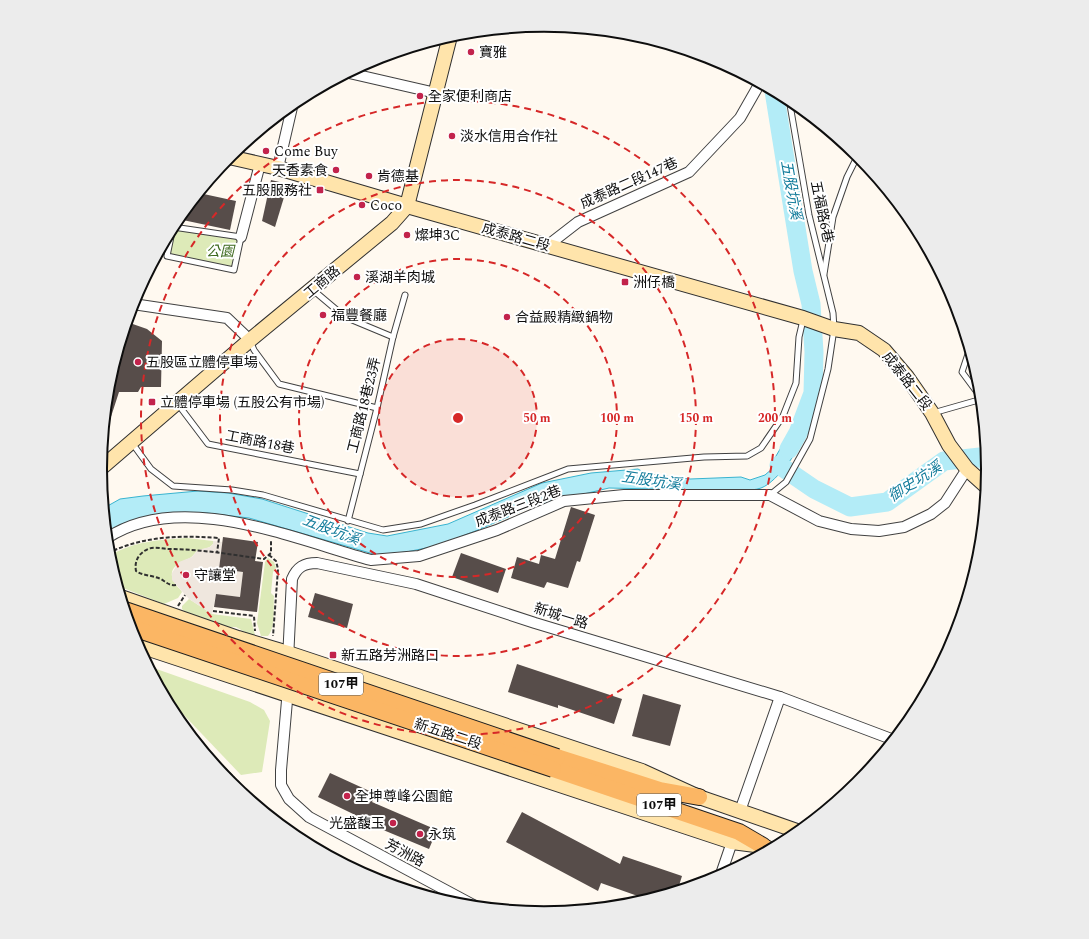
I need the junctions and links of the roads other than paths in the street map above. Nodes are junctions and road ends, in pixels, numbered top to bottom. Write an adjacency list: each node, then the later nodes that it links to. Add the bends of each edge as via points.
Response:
1 (448, 43): 4 (main road, 工商路)
2 (356, 75): 4 (street)
3 (757, 88): 15 (street, 成泰路二段147巷, via 740,118 689,172 578,222)
4 (436, 93): 11 (main road, 工商路)
5 (791, 108): 16 (lane, 五福路6巷, via 809,215)
6 (291, 113): 10 (street)
7 (236, 159): 9 (main road, 成泰路二段)
8 (855, 161): 16 (lane, via 833,217)
9 (260, 164): 10 (main road, 成泰路二段); 13 (street)
10 (278, 168): 11 (main road, 成泰路二段)
11 (407, 206): 15 (main road, 成泰路二段); 17 (main road, 工商路, via 392,223)
12 (180, 228): 13 (lane)
13 (241, 237): 14 (lane, via 234,270 167,256)
14 (169, 246)
15 (547, 246): 20 (main road, 成泰路二段)
16 (824, 274): 21 (lane, 五福路6巷, via 833,313)
17 (313, 290): 22 (lane, via 344,318); 23 (main road, 工商路)
18 (405, 295): 22 (lane, 工商路18巷23弄)
19 (139, 305): 23 (street, via 227,318)
20 (803, 318): 21 (main road, 成泰路二段); 36 (lane, via 796,383 783,416 760,448 747,456 704,457 568,469 421,524 383,530)
21 (831, 328): 29 (main road, 成泰路二段, via 859,333 884,350 908,377); 35 (lane, 五福路6巷, via 828,369 810,439 786,482)
22 (393, 337): 28 (lane, 工商路18巷23弄)
23 (250, 340): 27 (main road, 工商路); 28 (lane, via 254,350 279,384)
24 (967, 357): 25 (lane, via 962,372)
25 (975, 389)
26 (976, 401): 29 (lane)
27 (176, 403): 30 (main road, 工商路); 33 (lane, 工商路18巷, via 208,444)
28 (377, 408): 33 (lane, 工商路18巷23弄)
29 (932, 413): 32 (main road, 成泰路二段, via 949,445)
30 (131, 442): 31 (main road, 工商路); 36 (lane, via 151,469 173,486 263,495)
31 (107, 462)
32 (967, 469): 34 (main road, 成泰路二段); 35 (street, 成泰路三段2巷, via 945,503 931,514 904,527 879,531 851,529 819,521)
33 (360, 474): 36 (lane, 工商路18巷23弄)
34 (982, 481)
35 (770, 495): 37 (street, 成泰路三段2巷, via 624,495 564,501 466,541 419,556 388,560 371,560 237,522 202,517 154,519 129,526)
36 (348, 520)
37 (112, 535)
38 (127, 599): 40 (main road, 新五路二段 / 107甲)
39 (131, 612): 50 (main road, 新五路二段 / 107甲, bridge)
40 (181, 619): 42 (main road, 新五路二段 / 107甲); 45 (main road, via 187,626 189,636 183,651)
41 (137, 629): 50 (main road, 新五路二段 / 107甲, bridge)
42 (238, 638): 44 (main road, 新五路二段 / 107甲); 46 (main road, via 218,635 210,637 204,645 205,655)
43 (145, 648): 45 (main road, 新五路二段 / 107甲)
44 (288, 653): 47 (street, 新城一路); 48 (street, 新城一路, via 292,579 295,571 302,565 317,563 416,584); 51 (main road, 新五路二段 / 107甲, via 642,771)
45 (170, 656): 46 (main road, 新五路二段 / 107甲)
46 (225, 674): 47 (main road, 新五路二段 / 107甲)
47 (288, 696): 54 (main road, 新五路二段 / 107甲); 58 (street, 芳洲路, via 281,785 289,800 309,817)
48 (780, 697): 49 (street, 新城一路); 52 (street)
49 (890, 738)
50 (555, 763): 51 (main road, 新五路二段 / 107甲, via 660,790); 56 (main road, 新五路二段 / 107甲, via 739,832)
51 (699, 797): 52 (main road, 新五路二段 / 107甲)
52 (740, 811): 53 (main road, 新五路二段 / 107甲)
53 (793, 830)
54 (732, 842): 55 (main road, 新五路二段 / 107甲); 57 (street)
55 (764, 847)
56 (765, 847)
57 (723, 869)
58 (463, 900)

